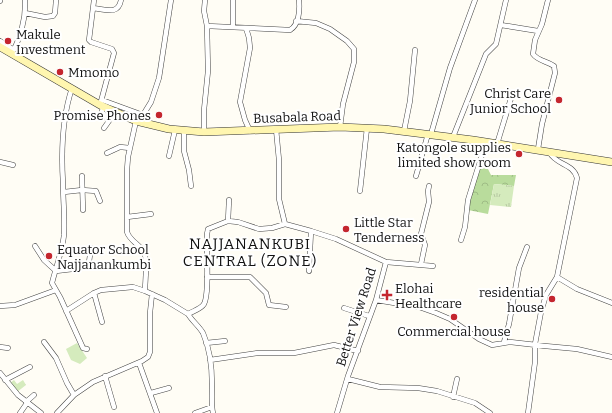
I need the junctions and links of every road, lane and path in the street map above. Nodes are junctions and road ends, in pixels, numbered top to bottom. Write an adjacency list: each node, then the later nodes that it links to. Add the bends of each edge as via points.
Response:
1 (25, 0): 13 (street)
2 (56, 0): 13 (street, via 53,16)
3 (94, 0): 12 (street)
4 (121, 0): 12 (street, via 118,8 114,10)
5 (171, 0): 27 (street, via 161,72 151,102)
6 (205, 0): 16 (street)
7 (233, 0): 17 (street)
8 (299, 0): 14 (street, via 300,8)
9 (475, 0): 37 (street, via 450,68)
10 (506, 0): 15 (street)
11 (548, 0): 19 (street)
12 (93, 8): 26 (street, via 90,41 112,49 114,53)
13 (25, 13): 23 (street)
14 (296, 21): 18 (street, via 290,30); 28 (street, via 316,23 330,29 354,49 354,62)
15 (501, 25): 19 (street); 38 (street, via 496,44 486,54)
16 (207, 26): 17 (street); 36 (street, via 208,71)
17 (233, 27): 18 (street)
18 (246, 28): 34 (street, via 250,48 240,102)
19 (538, 31): 42 (street, via 533,54 535,58 551,63 555,73)
20 (0, 42): 23 (street)
21 (0, 47): 23 (street, Busabala Road)
22 (415, 50): 35 (street)
23 (13, 52): 24 (street, Busabala Road)
24 (72, 88): 26 (street, Busabala Road); 54 (street, via 64,125)
25 (512, 95): 40 (street)
26 (102, 104): 27 (street, Busabala Road); 29 (street, via 102,112 109,121)
27 (140, 120): 32 (street, Busabala Road); 41 (street)
28 (340, 126): 30 (street, Busabala Road); 31 (street, Busabala Road)
29 (104, 128)
30 (367, 128): 35 (street, Busabala Road); 55 (street)
31 (276, 129): 34 (street, Busabala Road); 62 (street, via 278,191)
32 (175, 130): 33 (street, Busabala Road); 45 (street)
33 (184, 131): 36 (street, Busabala Road); 51 (street, via 184,151)
34 (250, 131): 36 (street, Busabala Road)
35 (404, 131): 37 (street, Busabala Road)
36 (204, 132)
37 (430, 134): 38 (street, Busabala Road); 50 (street)
38 (453, 137): 39 (street, Busabala Road)
39 (486, 142): 40 (street, Busabala Road); 64 (street, via 468,200)
40 (497, 144): 42 (street, Busabala Road)
41 (130, 148): 44 (street, via 120,147); 60 (street, via 127,170)
42 (538, 149): 43 (street, Busabala Road)
43 (549, 152): 47 (street, Busabala Road); 73 (street, via 554,159 573,169 577,178)
44 (107, 153)
45 (169, 156)
46 (0, 162): 48 (street)
47 (612, 162)
48 (13, 165)
49 (82, 176): 53 (street)
50 (416, 176)
51 (191, 186)
52 (429, 186): 69 (street, via 430,202 421,234 425,241 425,249)
53 (82, 190): 54 (street); 57 (street, via 96,191); 58 (street)
54 (64, 192): 71 (street, via 64,236)
55 (360, 192)
56 (229, 200): 61 (street)
57 (100, 201)
58 (83, 210)
59 (151, 214): 60 (street)
60 (127, 217): 76 (street, via 128,236 145,255)
61 (228, 221): 62 (street, via 259,229); 74 (street, via 207,231)
62 (285, 224): 63 (street, Better View Road)
63 (311, 231): 68 (street, Better View Road, via 342,241); 72 (street)
64 (461, 240)
65 (35, 246): 71 (street, via 42,258)
66 (527, 247): 90 (street, via 519,268)
67 (91, 248): 71 (street, via 89,262 73,269)
68 (386, 262): 69 (street); 79 (street, Better View Road)
69 (421, 264): 70 (street)
70 (433, 266)
71 (56, 270): 75 (street, via 52,283)
72 (309, 271)
73 (557, 277): 80 (street, via 577,289); 92 (street, via 543,303)
74 (207, 278): 82 (street, via 250,277 266,293 269,305); 85 (street, via 203,305)
75 (56, 290): 81 (street, via 15,305); 84 (street)
76 (145, 291): 77 (street, via 129,287); 78 (street)
77 (94, 293): 84 (street); 87 (street)
78 (152, 294): 85 (street); 99 (street, via 150,352 148,357)
79 (376, 300): 86 (street, Better View Road); 90 (street, via 419,307 450,319 487,344)
80 (612, 303)
81 (0, 306)
82 (286, 308)
83 (344, 308): 86 (street)
84 (66, 312): 95 (street, via 83,348)
85 (188, 314): 91 (street, via 200,329)
86 (369, 316): 96 (street, Better View Road)
87 (102, 322)
88 (225, 341): 91 (street)
89 (44, 342): 109 (street, via 56,358)
90 (504, 342): 92 (street)
91 (206, 343): 98 (street)
92 (535, 344): 97 (street, via 577,349); 122 (street)
93 (0, 347): 94 (street)
94 (8, 348)
95 (87, 349)
96 (358, 351): 98 (street, via 334,345 294,353 258,353); 103 (street, Better View Road)
97 (612, 357)
98 (210, 360): 113 (street)
99 (139, 363): 102 (street); 107 (street)
100 (30, 367): 105 (street)
101 (0, 374): 105 (street)
102 (105, 376): 109 (street); 112 (street)
103 (348, 379): 110 (street, via 373,386 418,388); 120 (street, Better View Road)
104 (457, 379): 110 (street)
105 (5, 380): 111 (street)
106 (169, 388): 107 (street)
107 (151, 393): 117 (street)
108 (34, 395): 111 (street)
109 (74, 395): 116 (street)
110 (453, 396): 121 (street, via 475,403)
111 (27, 402): 114 (street); 115 (street)
112 (114, 407)
113 (212, 407): 118 (street); 119 (street)
114 (20, 413)
115 (42, 413)
116 (57, 413)
117 (157, 413)
118 (195, 413)
119 (213, 413)
120 (337, 413)
121 (490, 413)
122 (528, 413)

